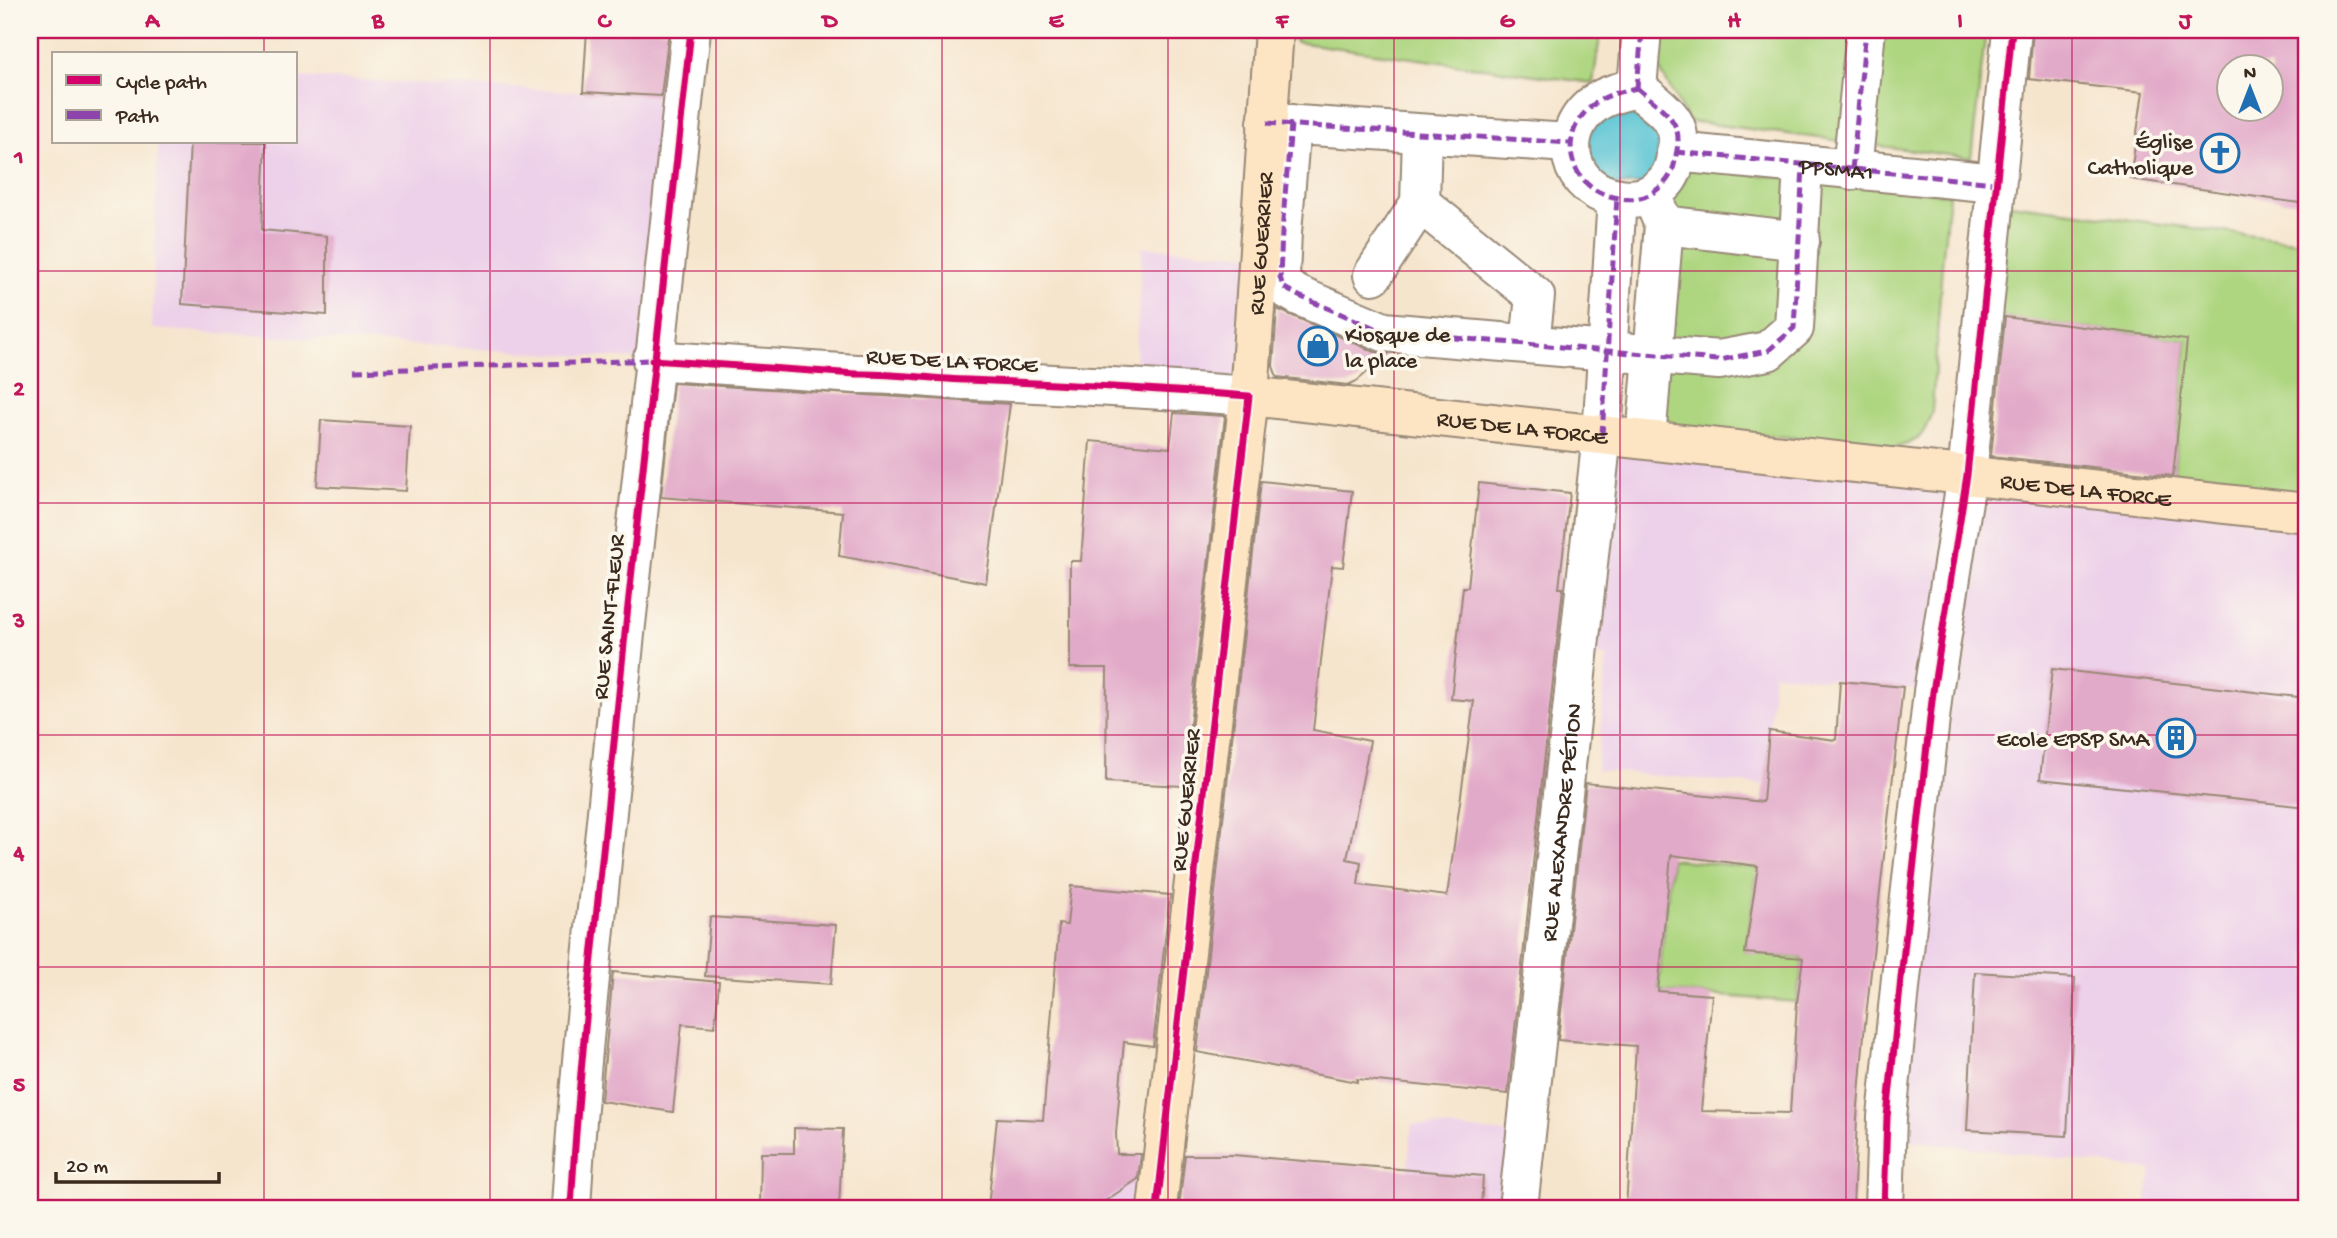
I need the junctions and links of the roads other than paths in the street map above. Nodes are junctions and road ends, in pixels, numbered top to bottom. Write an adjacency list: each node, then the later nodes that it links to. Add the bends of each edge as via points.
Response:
1 (691, 30): 21 (street, RUE SAINT-FLEUR)
2 (1274, 30): 7 (main road, RUE GUERRIER)
3 (1642, 30): 6 (street)
4 (1866, 30): 12 (street)
5 (2012, 30): 13 (street)
6 (1637, 88): 9 (street, via 1599,100 1584,112); 10 (street, via 1674,123 1679,138)
7 (1279, 124): 8 (street); 18 (street, via 1283,287 1384,332); 22 (main road, RUE GUERRIER)
8 (1422, 134): 9 (street); 14 (street)
9 (1569, 143): 15 (street, via 1576,168 1590,188)
10 (1676, 152): 11 (street, PPSMA1); 15 (street, via 1674,170)
11 (1803, 166): 12 (street, PPSMA1); 16 (street)
12 (1852, 170): 13 (street, PPSMA1)
13 (1996, 183): 25 (street)
14 (1420, 202): 17 (street); 18 (street, via 1535,296)
15 (1644, 206): 16 (street); 19 (street); 20 (street)
16 (1800, 241): 20 (street, via 1794,328 1768,351 1720,360)
17 (1373, 275)
18 (1530, 344): 19 (street)
19 (1608, 351): 20 (street); 23 (street)
20 (1655, 354): 24 (street)
21 (652, 360): 22 (street, RUE DE LA FORCE); 27 (street, RUE SAINT-FLEUR, via 578,1097)
22 (1250, 396): 23 (main road, RUE DE LA FORCE); 28 (main road, RUE GUERRIER)
23 (1602, 435): 24 (main road, RUE DE LA FORCE); 29 (street, RUE ALEXANDRE PÉTION)
24 (1646, 439): 25 (main road, RUE DE LA FORCE)
25 (1967, 475): 26 (main road, RUE DE LA FORCE); 30 (street, via 1930,716 1887,1117)
26 (2307, 513)
27 (571, 1208)
28 (1157, 1208)
29 (1518, 1208)
30 (1884, 1208)

